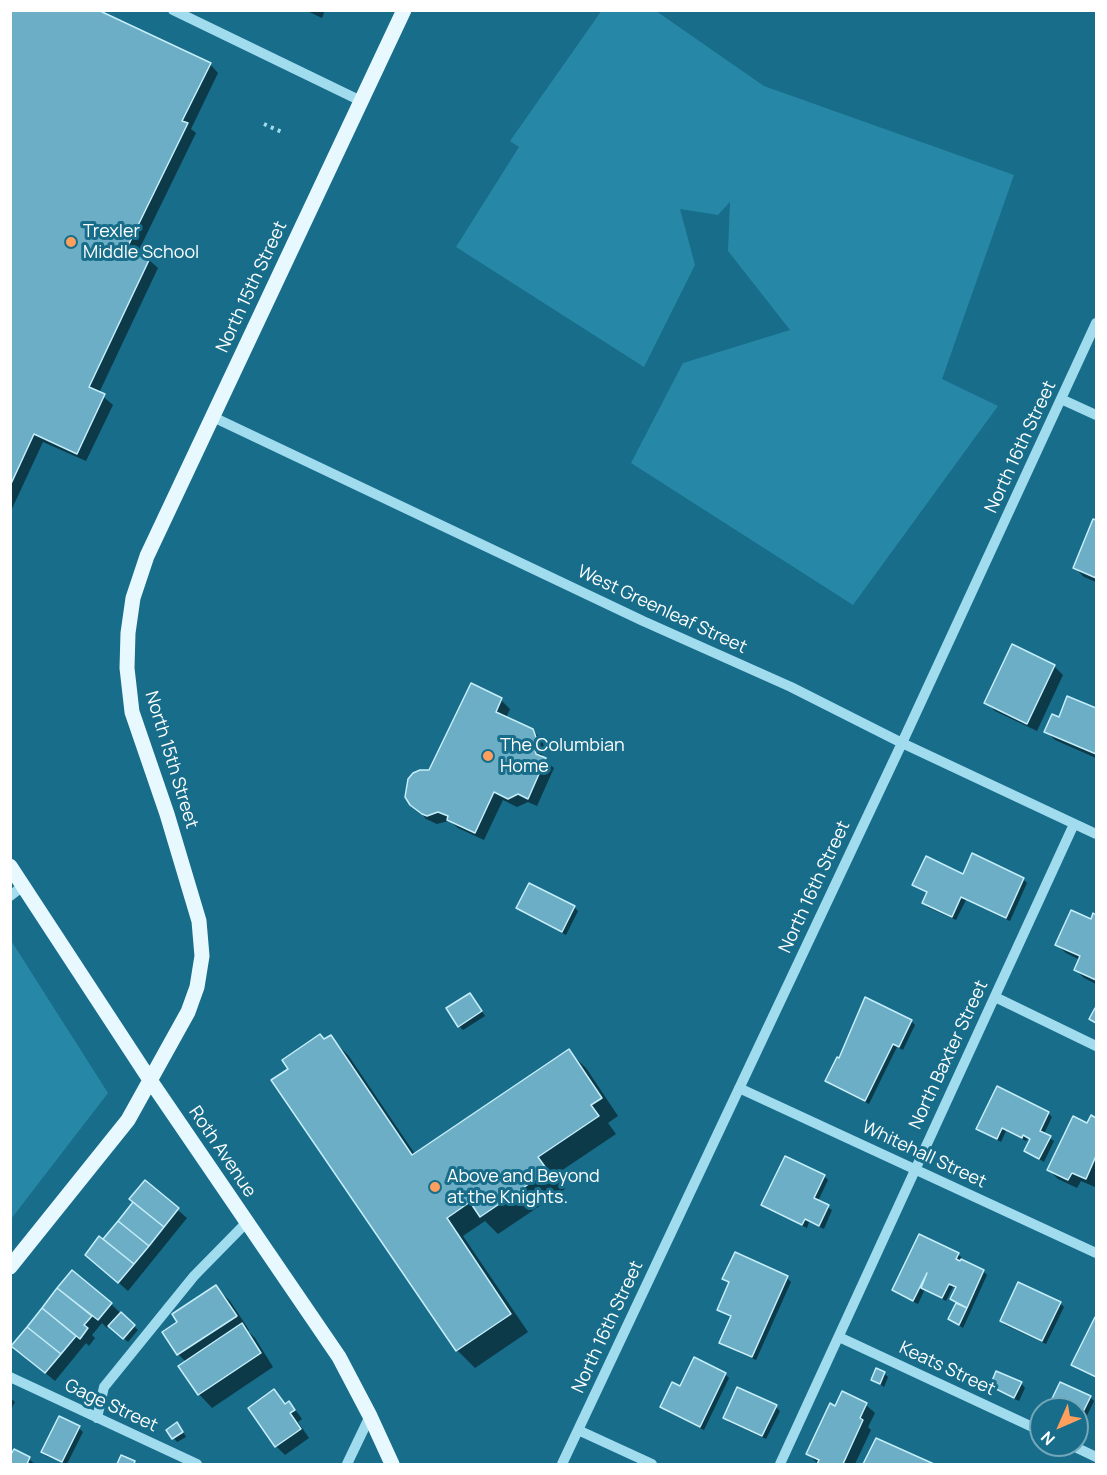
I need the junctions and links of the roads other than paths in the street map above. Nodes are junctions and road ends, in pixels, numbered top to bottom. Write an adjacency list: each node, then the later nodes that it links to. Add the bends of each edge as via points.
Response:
1 (173, 10): 3 (street)
2 (404, 10): 3 (main road, North 15th Street)
3 (362, 101): 7 (main road, North 15th Street)
4 (1096, 323): 5 (street, North 16th Street)
5 (1061, 399): 6 (street); 8 (street, North 16th Street)
6 (1096, 415)
7 (213, 417): 8 (street, West Greenleaf Street, via 791,687); 16 (main road, North 15th Street, via 147,556 133,598 128,633 132,712 168,814 199,921 202,956 188,1012)
8 (902, 743): 9 (street, West Greenleaf Street); 17 (street, North 16th Street)
9 (1074, 824): 10 (street, West Greenleaf Street); 14 (street, North Baxter Street)
10 (1096, 834)
11 (10, 866): 12 (main road, Roth Avenue)
12 (23, 886): 13 (street); 16 (main road, Roth Avenue)
13 (10, 896)
14 (995, 997): 15 (street); 18 (street, North Baxter Street)
15 (1096, 1047)
16 (150, 1080): 19 (main road, Roth Avenue); 21 (main road, North 15th Street, via 128,1120)
17 (738, 1088): 18 (street, Whitehall Street); 27 (street, North 16th Street)
18 (915, 1169): 20 (street, Whitehall Street); 22 (street, North Baxter Street)
19 (246, 1223): 24 (main road, Roth Avenue, via 339,1357); 25 (street, via 194,1276 104,1387)
20 (1096, 1253)
21 (10, 1267)
22 (839, 1337): 26 (street, Keats Street); 33 (street, North Baxter Street)
23 (10, 1377): 25 (street, Gage Street)
24 (370, 1416): 29 (street); 30 (main road, Roth Avenue)
25 (97, 1418): 28 (street, Gage Street)
26 (1029, 1425)
27 (578, 1430): 31 (street, North 16th Street); 32 (street)
28 (197, 1464)
29 (347, 1464)
30 (392, 1464)
31 (562, 1464)
32 (652, 1464)
33 (780, 1464)

